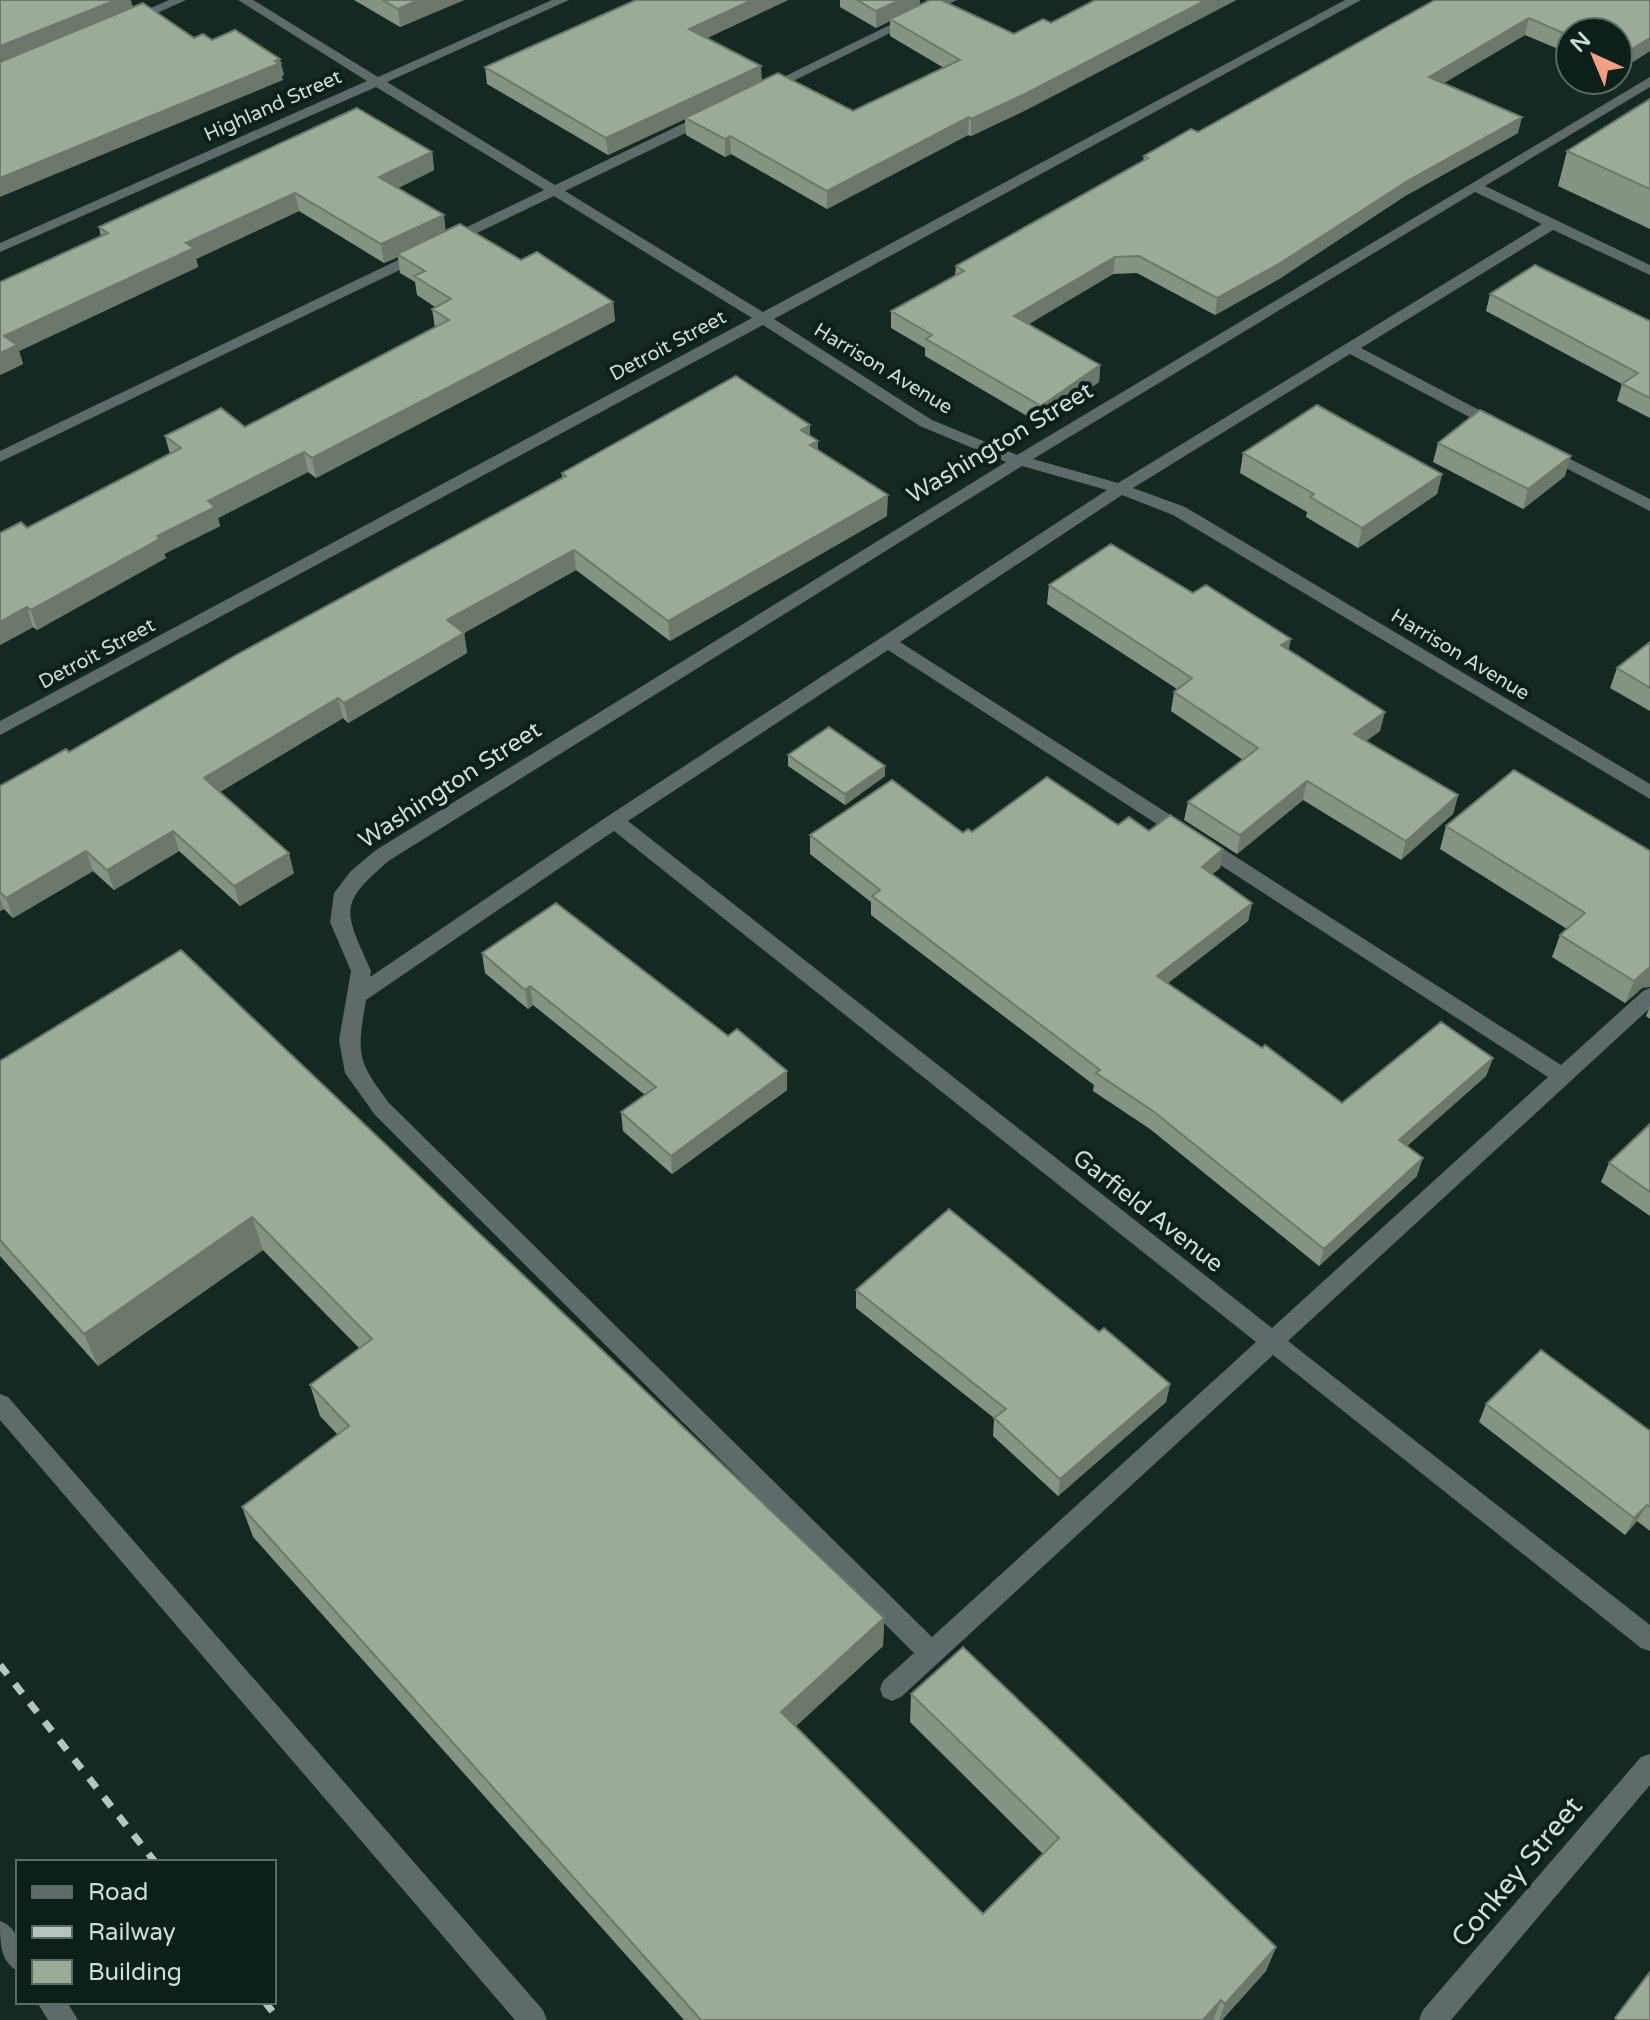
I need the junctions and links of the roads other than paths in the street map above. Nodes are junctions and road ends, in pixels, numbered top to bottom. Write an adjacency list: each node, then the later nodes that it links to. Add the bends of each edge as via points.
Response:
1 (180, 0): 6 (street)
2 (244, 0): 8 (street, Harrison Avenue)
3 (563, 0): 8 (street, Highland Street)
4 (951, 0): 9 (street)
5 (1355, 0): 16 (street, Detroit Street)
6 (111, 28)
7 (1650, 81): 11 (street, Washington Street)
8 (377, 82): 12 (street, Harrison Avenue); 14 (street, Highland Street)
9 (753, 96)
10 (724, 109): 12 (street)
11 (1476, 187): 13 (street); 19 (street, Washington Street)
12 (554, 191): 16 (street, Harrison Avenue); 18 (street)
13 (1552, 224): 15 (street); 17 (street)
14 (0, 248)
15 (1650, 271)
16 (762, 318): 19 (street, Harrison Avenue, via 926,423); 23 (street, Detroit Street)
17 (1350, 348): 20 (street); 21 (street)
18 (0, 457)
19 (1020, 460): 20 (street, Harrison Avenue); 26 (street, Washington Street, via 383,855 341,898 340,922 361,971)
20 (1120, 489): 22 (street); 24 (street, Harrison Avenue, via 1179,511)
21 (1650, 506)
22 (888, 642): 25 (street); 28 (street)
23 (0, 729)
24 (1650, 792)
25 (615, 821): 26 (street); 29 (street, Garfield Avenue)
26 (357, 996): 32 (street, Washington Street, via 349,1040 355,1073 382,1109)
27 (1650, 996): 28 (street)
28 (1562, 1076): 29 (street)
29 (1271, 1342): 31 (street, Garfield Avenue); 32 (street)
30 (0, 1404): 37 (street)
31 (1650, 1640)
32 (931, 1653): 33 (street)
33 (892, 1689)
34 (1650, 1766): 38 (street, Conkey Street)
35 (0, 1934): 36 (street)
36 (16, 1955)
37 (533, 2020)
38 (1433, 2020)

